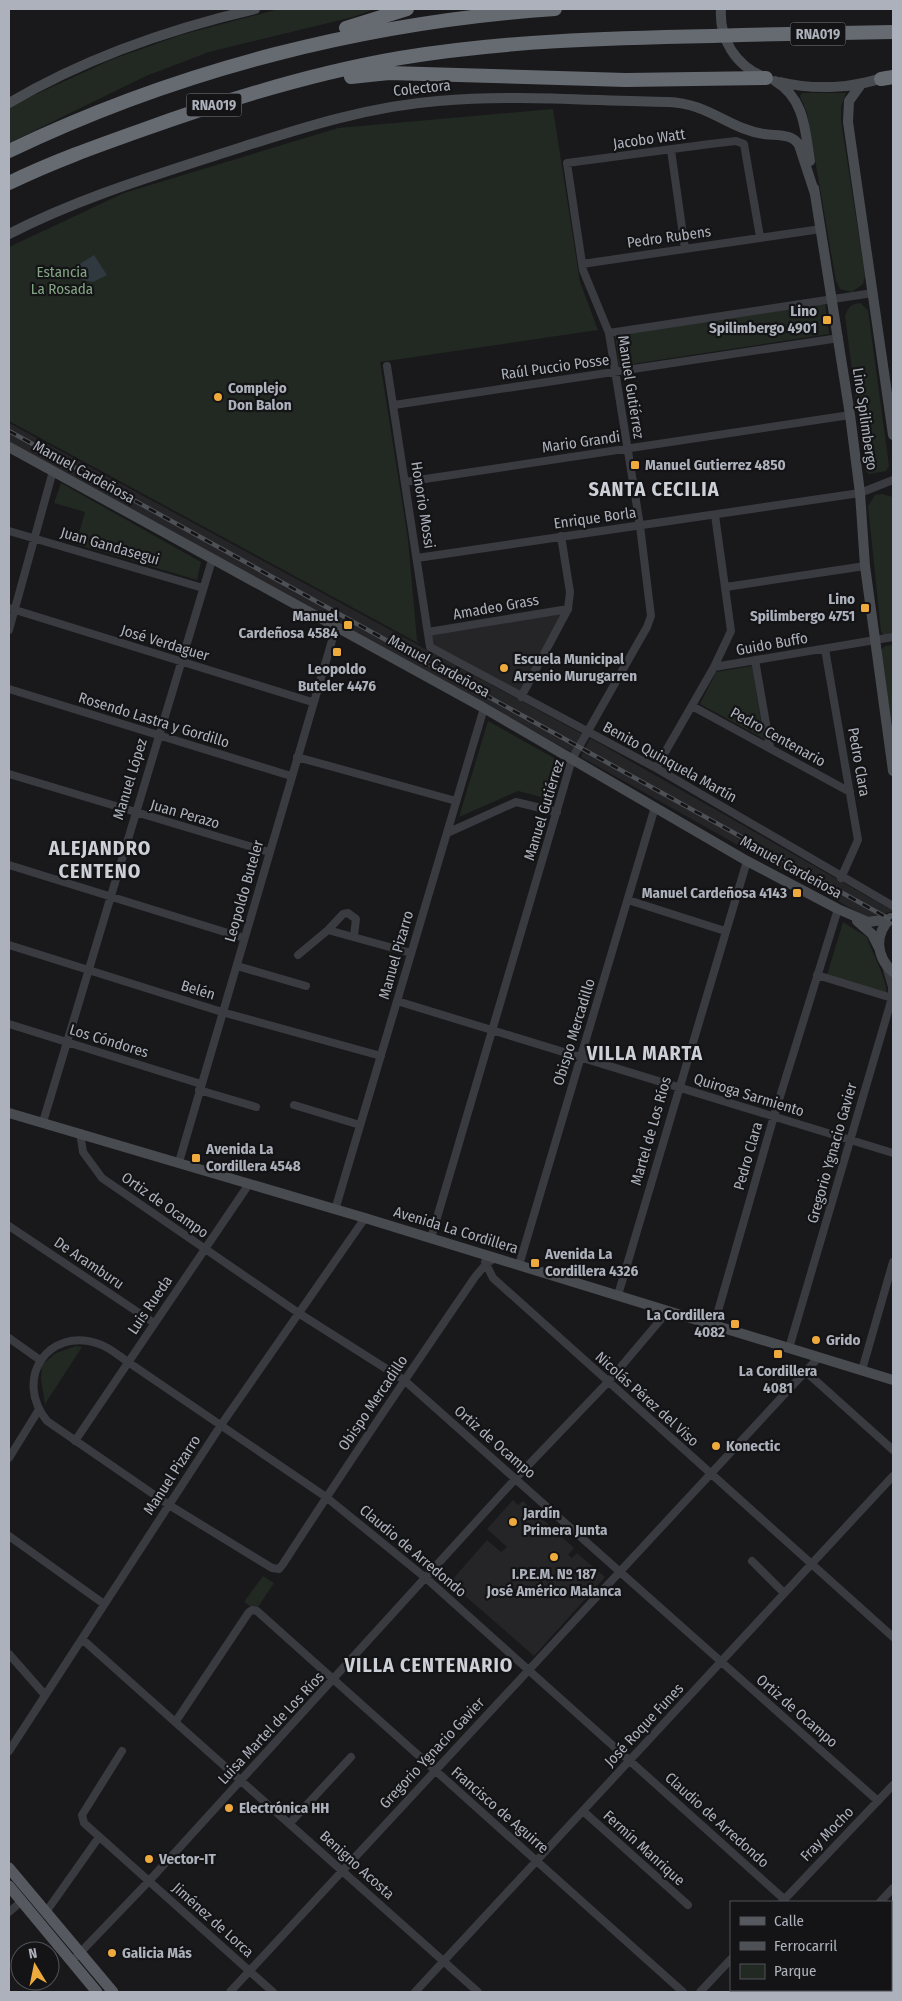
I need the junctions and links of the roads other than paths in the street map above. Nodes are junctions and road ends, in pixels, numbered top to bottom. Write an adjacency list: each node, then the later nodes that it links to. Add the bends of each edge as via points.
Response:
1 (255, 9): 10 (main road, via 145,40)
2 (407, 9): 9 (highway, via 231,58)
3 (555, 9): 9 (highway, RNA019, via 460,18 361,34 278,53)
4 (722, 9): 7 (main road, via 723,31 733,53 746,67)
5 (893, 32): 11 (highway, RNA019, bridge, via 547,41 400,58 314,77)
6 (889, 76): 8 (main road)
7 (771, 80): 8 (main road, via 822,87); 11 (highway, via 367,74 233,108); 16 (main road, Lino Spilimbergo, via 791,93 800,108)
8 (862, 83): 22 (main road, Lino Spilimbergo, via 852,96 847,114)
9 (164, 87): 13 (highway, RNA019, via 81,118)
10 (9, 102)
11 (170, 119): 15 (highway, RNA019)
12 (671, 150): 14 (street, Jacobo Watt); 19 (street, Jacobo Watt, via 736,141 744,144); 20 (street)
13 (9, 151)
14 (567, 164): 21 (street, Manuel Gutiérrez)
15 (9, 183)
16 (816, 194): 17 (main road, Lino Spilimbergo); 18 (main road, Colectora, via 800,145 794,139 751,130 698,106 668,102 457,99 377,109 304,127 115,189)
17 (821, 230): 19 (street, Pedro Rubens); 23 (main road, Lino Spilimbergo)
18 (9, 234)
19 (760, 237): 20 (street, Pedro Rubens)
20 (685, 248): 21 (street, Pedro Rubens)
21 (582, 264): 24 (street, Manuel Gutiérrez)
22 (873, 293): 23 (street); 28 (main road, Lino Spilimbergo)
23 (832, 299): 24 (street); 25 (main road, Lino Spilimbergo)
24 (609, 333): 27 (street, Manuel Gutiérrez)
25 (839, 338): 27 (street, Raúl Puccio Posse); 30 (main road, Lino Spilimbergo)
26 (387, 366): 29 (street, Honorio Mossi)
27 (615, 372): 29 (street, Raúl Puccio Posse); 33 (street, Manuel Gutiérrez)
28 (889, 372): 31 (main road, Lino Spilimbergo)
29 (394, 405): 36 (street, Honorio Mossi)
30 (850, 415): 33 (street, Mario Grandi); 37 (main road, Lino Spilimbergo)
31 (893, 435)
32 (9, 447): 34 (main road, Manuel Cardeñosa)
33 (627, 449): 36 (street, Mario Grandi); 39 (street, Manuel Gutiérrez)
34 (53, 471): 42 (street); 44 (main road, Manuel Cardeñosa)
35 (893, 480): 37 (street, Enrique Borla)
36 (405, 482): 43 (street, Honorio Mossi)
37 (860, 493): 38 (street, Enrique Borla); 45 (main road, Lino Spilimbergo)
38 (715, 515): 39 (street, Enrique Borla); 46 (street)
39 (640, 526): 41 (street, Enrique Borla); 65 (street, Manuel Gutiérrez, via 650,616)
40 (9, 531): 42 (street, Juan Gandasegui)
41 (561, 536): 43 (street, Enrique Borla); 49 (street, via 570,592)
42 (33, 538): 47 (street, Juan Gandasegui); 48 (street)
43 (417, 558): 52 (street, Honorio Mossi)
44 (212, 560): 47 (street, Manuel López); 50 (main road, Manuel Cardeñosa)
45 (865, 566): 46 (street); 54 (main road, Lino Spilimbergo)
46 (726, 587): 59 (street, via 731,631)
47 (203, 588): 58 (street, Manuel López)
48 (12, 609): 51 (street); 58 (street, José Verdaguer)
49 (568, 609): 52 (street, Amadeo Grass); 61 (street)
50 (336, 627): 62 (street, Leopoldo Buteler); 64 (main road, Manuel Cardeñosa)
51 (9, 630)
52 (428, 632): 55 (street, Honorio Mossi)
53 (893, 637): 54 (street, Guido Buffo)
54 (875, 640): 56 (street, Guido Buffo); 68 (main road, Lino Spilimbergo)
55 (430, 648): 61 (street, Benito Quinquela Martín)
56 (825, 649): 57 (street, Guido Buffo); 75 (street, Pedro Clara)
57 (754, 660): 59 (street, Guido Buffo); 67 (street)
58 (180, 662): 62 (street, José Verdaguer); 66 (street, Manuel López)
59 (714, 668): 63 (street)
60 (9, 689): 66 (street, Rosendo Lastra y Gordillo)
61 (521, 697): 65 (street, Benito Quinquela Martín)
62 (312, 702): 69 (street, Leopoldo Buteler)
63 (692, 706): 67 (street, Pedro Centenario); 71 (street)
64 (484, 708): 70 (main road, Manuel Cardeñosa); 76 (street, Manuel Pizarro)
65 (588, 733): 70 (street, Manuel Gutiérrez); 71 (street, Benito Quinquela Martín)
66 (157, 737): 74 (street, Rosendo Lastra y Gordillo); 79 (street, Manuel López)
67 (770, 748): 75 (street, Pedro Centenario)
68 (892, 756): 72 (main road, Lino Spilimbergo)
69 (297, 757): 74 (street, Leopoldo Buteler); 76 (street)
70 (572, 759): 77 (main road, Manuel Cardeñosa); 78 (street, Manuel Gutiérrez)
71 (656, 768): 84 (street, Benito Quinquela Martín)
72 (893, 772)
73 (9, 774): 79 (street, Juan Perazo)
74 (291, 776): 81 (street, Leopoldo Buteler)
75 (850, 792): 84 (street, Pedro Clara, via 858,840)
76 (456, 801): 80 (street, Manuel Pizarro)
77 (655, 807): 82 (main road, Manuel Cardeñosa); 86 (street, Obispo Mercadillo)
78 (558, 812): 80 (street, via 516,802); 108 (street, Manuel Gutiérrez)
79 (134, 813): 81 (street, Juan Perazo); 85 (street, Manuel López)
80 (447, 833): 97 (street, Manuel Pizarro)
81 (269, 852): 94 (street, Leopoldo Buteler)
82 (748, 861): 88 (main road, Manuel Cardeñosa); 92 (street, Martel de Los Ríos)
83 (9, 865): 85 (street)
84 (841, 878): 87 (street, Benito Quinquela Martín)
85 (110, 897): 94 (street); 101 (street, Manuel López)
86 (628, 900): 92 (street); 111 (street, Obispo Mercadillo)
87 (893, 906)
88 (838, 909): 89 (main road, Manuel Cardeñosa); 102 (street, Pedro Clara)
89 (852, 917): 90 (main road, Manuel Cardeñosa, via 868,922); 96 (main road, Manuel Cardeñosa, via 868,930)
90 (891, 918): 96 (main road, via 881,932)
91 (328, 930): 93 (street); 93 (street, via 348,913 356,919); 98 (street)
92 (725, 931): 113 (street, Martel de Los Ríos)
93 (354, 936): 97 (street)
94 (244, 938): 99 (street, Leopoldo Buteler)
95 (9, 945): 101 (street, Belén)
96 (879, 948): 100 (main road)
97 (411, 953): 105 (street, Manuel Pizarro)
98 (298, 954)
99 (237, 966): 103 (street); 106 (street, Leopoldo Buteler)
100 (890, 968): 104 (street, Gregorio Ygnacio Gavier)
101 (88, 971): 106 (street, Belén); 109 (street, Manuel López)
102 (818, 975): 104 (street); 117 (street, Pedro Clara)
103 (306, 986)
104 (892, 998): 121 (street, Gregorio Ygnacio Gavier)
105 (397, 1001): 108 (street, Quiroga Sarmiento); 110 (street, Manuel Pizarro)
106 (222, 1012): 110 (street, Belén); 112 (street, Leopoldo Buteler)
107 (9, 1024): 109 (street, Los Cóndores)
108 (493, 1030): 111 (street, Quiroga Sarmiento); 128 (street, Manuel Gutiérrez)
109 (68, 1042): 112 (street, Los Cóndores); 118 (street, Manuel López)
110 (381, 1056): 119 (street, Manuel Pizarro)
111 (581, 1057): 113 (street, Quiroga Sarmiento); 134 (street, Obispo Mercadillo)
112 (200, 1087): 115 (street, Los Cóndores); 123 (street, Leopoldo Buteler)
113 (678, 1088): 117 (street, Quiroga Sarmiento); 135 (street, Martel de Los Ríos)
114 (294, 1106): 119 (street)
115 (256, 1107)
116 (9, 1113): 118 (main road, Avenida La Cordillera)
117 (774, 1116): 121 (street, Quiroga Sarmiento); 139 (street, Pedro Clara)
118 (43, 1122): 120 (main road, Avenida La Cordillera)
119 (360, 1124): 125 (street, Manuel Pizarro)
120 (80, 1133): 123 (main road, Avenida La Cordillera); 129 (street, Ortiz de Ocampo, via 83,1152 102,1178)
121 (851, 1140): 122 (street, Quiroga Sarmiento); 141 (street, Gregorio Ygnacio Gavier)
122 (893, 1153)
123 (179, 1162): 124 (main road, Avenida La Cordillera)
124 (249, 1184): 125 (main road, Avenida La Cordillera); 129 (street, Luis Rueda)
125 (335, 1210): 126 (main road, Avenida La Cordillera)
126 (365, 1218): 128 (main road, Avenida La Cordillera); 137 (street, Manuel Pizarro)
127 (9, 1226): 138 (street, De Aramburu)
128 (431, 1238): 130 (main road, Avenida La Cordillera)
129 (205, 1249): 137 (street, Ortiz de Ocampo); 138 (street, Luis Rueda)
130 (482, 1254): 131 (main road, Avenida La Cordillera); 133 (street, Nicolás Pérez del Viso)
131 (495, 1258): 133 (street, Obispo Mercadillo); 134 (main road, Avenida La Cordillera)
132 (893, 1262): 145 (street)
133 (486, 1264): 147 (street, Obispo Mercadillo); 149 (street, Nicolás Pérez del Viso, via 493,1278)
134 (519, 1265): 135 (main road, Avenida La Cordillera)
135 (618, 1295): 136 (main road, Avenida La Cordillera)
136 (668, 1311): 139 (main road, Avenida La Cordillera); 149 (street, Luisa Martel de Los Ríos)
137 (300, 1314): 147 (street, Ortiz de Ocampo); 151 (street, Manuel Pizarro)
138 (154, 1323): 144 (street, Luis Rueda)
139 (714, 1325): 141 (main road, Avenida La Cordillera)
140 (9, 1338): 143 (street)
141 (788, 1348): 142 (main road, Avenida La Cordillera)
142 (819, 1357): 145 (main road, Avenida La Cordillera); 146 (street, Gregorio Ygnacio Gavier)
143 (40, 1360): 144 (street, Claudio de Arredondo, via 53,1348 67,1342 87,1341 100,1344); 150 (street, via 32,1389)
144 (128, 1362): 151 (street, Claudio de Arredondo); 152 (street, Luis Rueda)
145 (862, 1370): 148 (main road, Avenida La Cordillera)
146 (806, 1371): 153 (street); 155 (street, Gregorio Ygnacio Gavier)
147 (404, 1380): 157 (street, Ortiz de Ocampo); 158 (street, Obispo Mercadillo)
148 (893, 1380)
149 (608, 1382): 155 (street, Nicolás Pérez del Viso); 157 (street, Luisa Martel de Los Ríos)
150 (38, 1411): 152 (street); 154 (street)
151 (221, 1425): 158 (street, Claudio de Arredondo); 159 (street, Manuel Pizarro)
152 (75, 1441): 159 (street)
153 (893, 1450)
154 (9, 1458)
155 (710, 1473): 162 (street, Nicolás Pérez del Viso); 163 (street, Gregorio Ygnacio Gavier)
156 (893, 1476): 162 (street, José Roque Funes)
157 (516, 1478): 163 (street, Ortiz de Ocampo); 164 (street, Luisa Martel de Los Ríos)
158 (326, 1497): 159 (street, Obispo Mercadillo, via 279,1569 272,1568); 164 (street, Claudio de Arredondo)
159 (170, 1505): 166 (street, Manuel Pizarro)
160 (9, 1536): 166 (street)
161 (752, 1561): 165 (street)
162 (812, 1564): 165 (street, José Roque Funes); 167 (street, Nicolás Pérez del Viso)
163 (620, 1571): 170 (street, Ortiz de Ocampo); 171 (street, Gregorio Ygnacio Gavier)
164 (426, 1579): 171 (street, Claudio de Arredondo); 172 (street, Luisa Martel de Los Ríos)
165 (784, 1593): 170 (street, José Roque Funes)
166 (104, 1604): 168 (street, Manuel Pizarro)
167 (893, 1637)
168 (82, 1639): 173 (street, Manuel Pizarro); 174 (street, Benigno Acosta)
169 (9, 1654): 173 (street)
170 (721, 1662): 178 (street, José Roque Funes); 182 (street, Ortiz de Ocampo)
171 (529, 1670): 178 (street, Claudio de Arredondo); 179 (street, Gregorio Ygnacio Gavier)
172 (334, 1680): 174 (street, Francisco de Aguirre, via 252,1610); 179 (street, Francisco de Aguirre); 180 (street, Luisa Martel de Los Ríos)
173 (44, 1695): 175 (street, Manuel Pizarro)
174 (176, 1721): 180 (street, Benigno Acosta)
175 (9, 1751)
176 (122, 1752): 185 (street, Jiménez de Lorca, via 82,1815)
177 (351, 1757): 184 (street)
178 (630, 1760): 183 (street, José Roque Funes); 193 (street, Claudio de Arredondo)
179 (435, 1771): 186 (street, Francisco de Aguirre); 188 (street, Gregorio Ygnacio Gavier)
180 (242, 1779): 184 (street, Benigno Acosta); 189 (street, Luisa Martel de Los Ríos)
181 (893, 1785): 182 (street, Fray Mocho)
182 (878, 1801): 193 (street, Fray Mocho)
183 (583, 1811): 186 (street, José Roque Funes); 195 (street, Fermín Manrique)
184 (290, 1823): 188 (street, Benigno Acosta)
185 (98, 1837): 189 (street, Jiménez de Lorca); 197 (street)
186 (537, 1860): 200 (street, José Roque Funes); 208 (street, Francisco de Aguirre)
187 (9, 1868): 197 (main road)
188 (342, 1870): 200 (street, Benigno Acosta); 201 (street, Gregorio Ygnacio Gavier)
189 (149, 1881): 198 (street, Luisa Martel de Los Ríos); 201 (street, Jiménez de Lorca)
190 (9, 1886): 192 (main road)
191 (893, 1888): 194 (street)
192 (22, 1901): 196 (street); 198 (main road)
193 (783, 1901)
194 (881, 1901)
195 (688, 1905)
196 (9, 1912)
197 (46, 1912): 198 (main road)
198 (76, 1957): 202 (main road); 203 (main road)
199 (730, 1959): 209 (street)
200 (443, 1961): 206 (street, José Roque Funes); 207 (street, Benigno Acosta)
201 (249, 1971): 204 (street, Gregorio Ygnacio Gavier); 205 (street, Jiménez de Lorca)
202 (97, 1992)
203 (113, 1992)
204 (230, 1992)
205 (273, 1992)
206 (415, 1992)
207 (478, 1992)
208 (683, 1992)
209 (700, 1992)

